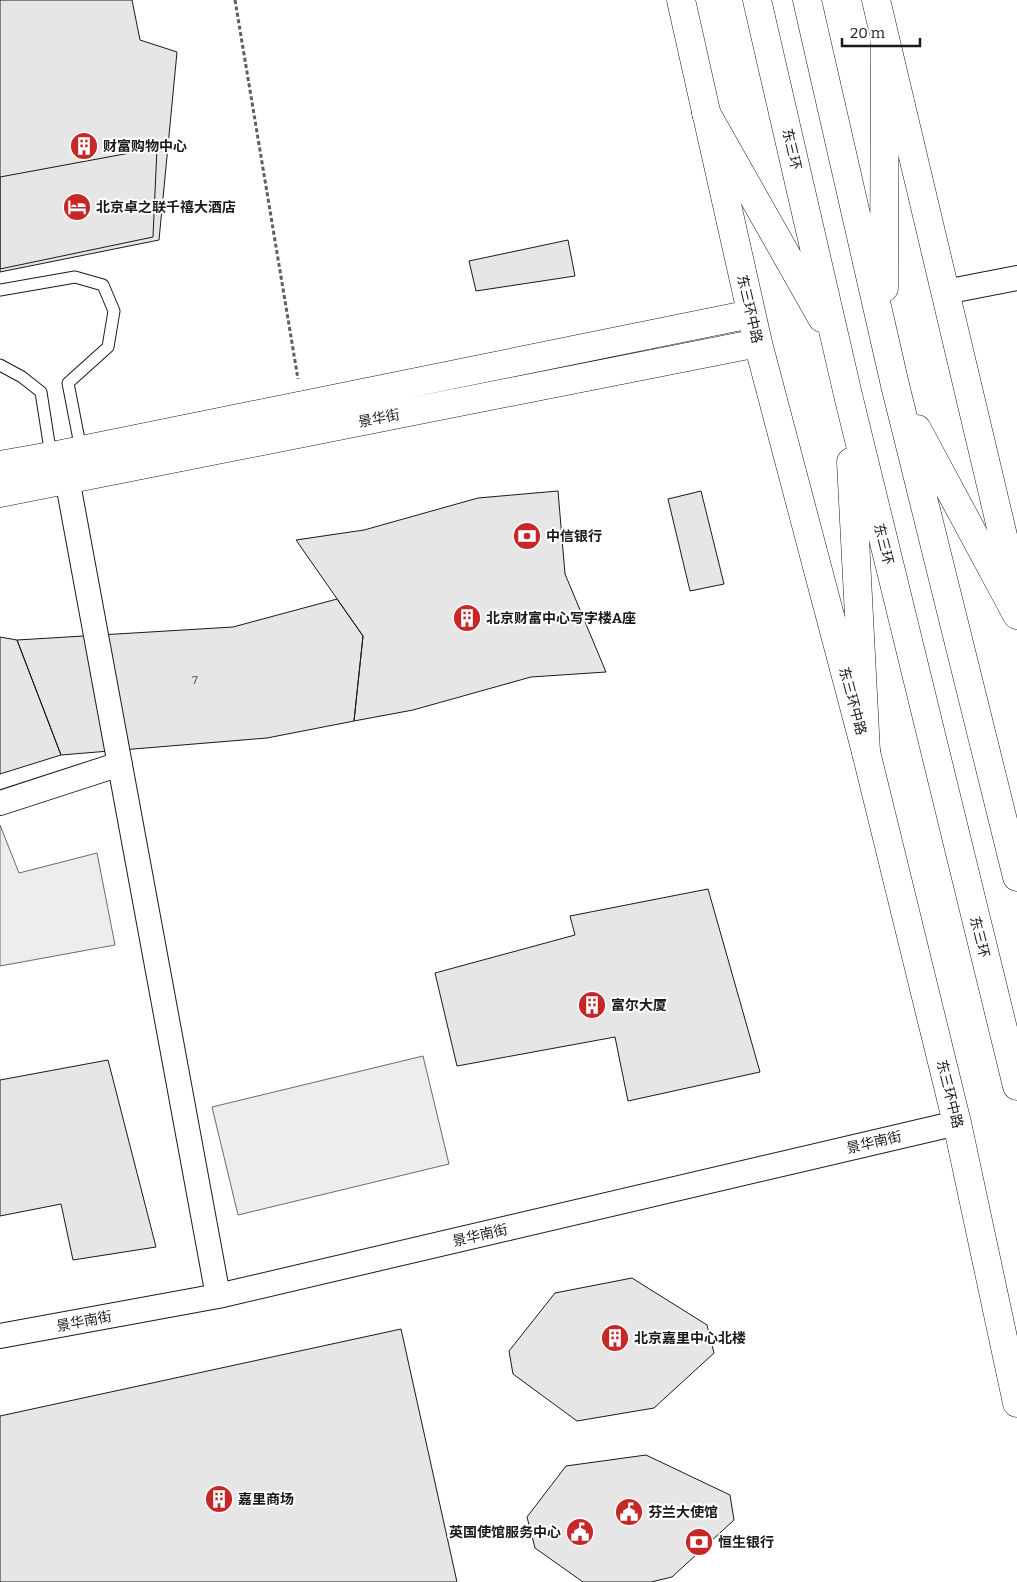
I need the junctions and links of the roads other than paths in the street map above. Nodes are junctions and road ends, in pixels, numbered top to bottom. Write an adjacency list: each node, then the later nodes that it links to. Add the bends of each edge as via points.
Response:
1 (681, 0): 6 (main road, 东三环中路)
2 (757, 0): 13 (main road, 东三环)
3 (807, 0): 11 (main road)
4 (876, 0): 5 (main road)
5 (885, 40): 9 (main road); 11 (main road)
6 (706, 113): 10 (main road, 东三环中路); 13 (main road)
7 (1017, 278): 9 (street)
8 (0, 290): 18 (lane, via 74,277 102,285 114,311 108,347 68,383)
9 (945, 292): 20 (main road)
10 (751, 314): 12 (main road, 东三环中路); 18 (main road, 景华街, via 302,406)
11 (884, 337): 15 (main road)
12 (758, 343): 18 (main road, 景华街); 22 (main road, 东三环中路)
13 (837, 345): 16 (main road, 东三环)
14 (0, 365): 18 (lane, via 22,376 41,392)
15 (895, 385): 21 (main road); 26 (main road)
16 (848, 395): 22 (main road); 27 (main road, 东三环)
17 (0, 465): 18 (main road, 景华街)
18 (64, 465): 19 (main road, 景华街); 23 (street)
19 (0, 493)
20 (1017, 595)
21 (1017, 615)
22 (866, 752): 28 (main road, 东三环中路)
23 (114, 762): 24 (street); 25 (street); 29 (street)
24 (0, 794)
25 (0, 803)
26 (1017, 877)
27 (1017, 1086)
28 (957, 1123): 29 (street, 景华南街); 31 (main road, 东三环中路)
29 (213, 1297): 30 (street, 景华南街)
30 (0, 1336)
31 (1017, 1403)

